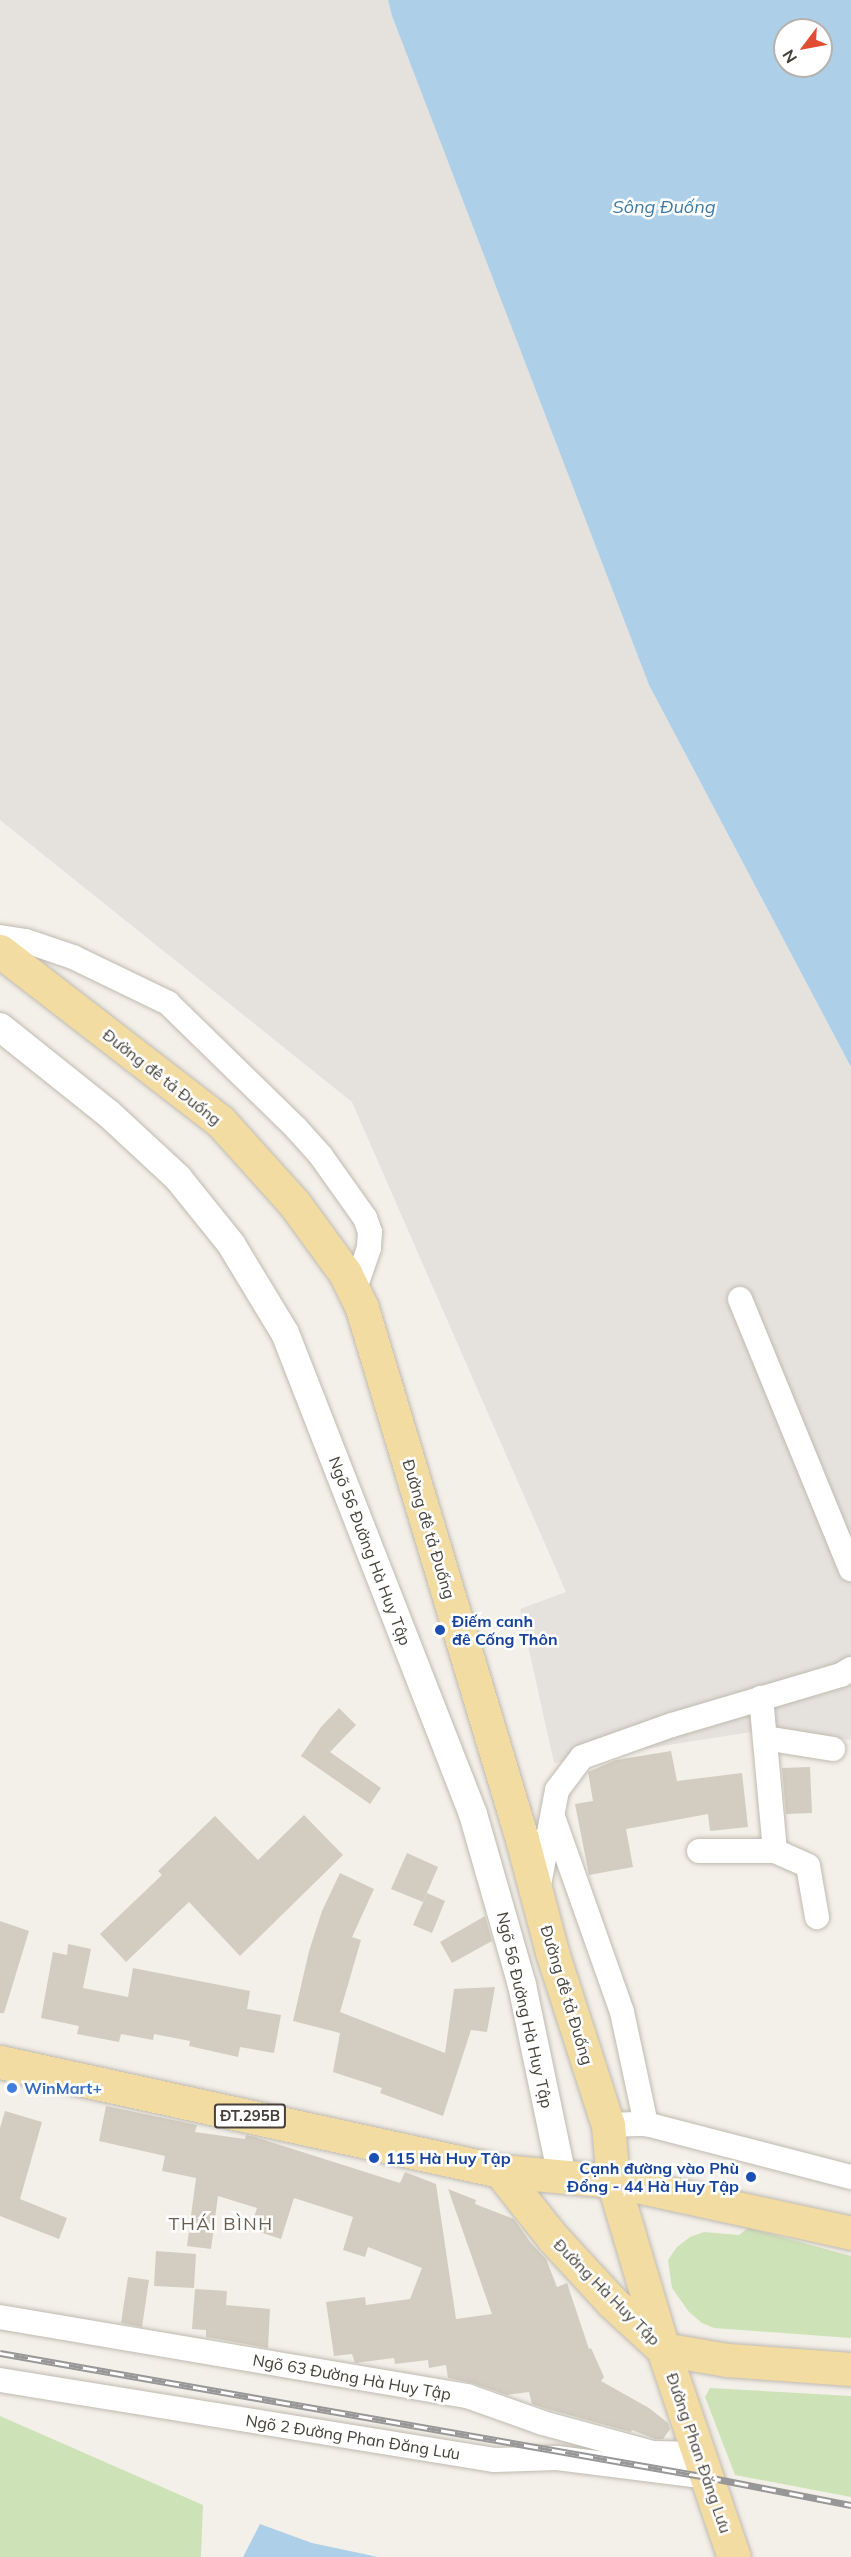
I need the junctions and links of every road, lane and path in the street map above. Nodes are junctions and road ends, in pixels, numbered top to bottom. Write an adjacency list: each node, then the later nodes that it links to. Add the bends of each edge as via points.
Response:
1 (0, 937): 4 (street, via 26,941 73,957 168,1003 296,1128 328,1164 365,1218 370,1232 369,1248)
2 (0, 951): 4 (main road, Đường đê tả Đuống, via 221,1122 294,1203)
3 (0, 1028): 20 (street, Ngõ 56 Đường Hà Huy Tập, via 109,1114 178,1178 231,1244 285,1333 472,1814 522,1985)
4 (354, 1291): 14 (main road, Đường đê tả Đuống, via 375,1344)
5 (740, 1299): 6 (street)
6 (851, 1569)
7 (848, 1679): 8 (street)
8 (761, 1698): 9 (street); 11 (street, via 582,1757 557,1790)
9 (765, 1738): 10 (street); 13 (street)
10 (833, 1749)
11 (553, 1815): 14 (street); 17 (street, via 622,2012)
12 (699, 1851): 13 (street)
13 (775, 1851): 15 (street, via 808,1866)
14 (537, 1896): 18 (main road, Đường đê tả Đuống)
15 (817, 1917)
16 (0, 2062): 19 (main road, ĐT.295B)
17 (646, 2124): 18 (street); 21 (street)
18 (608, 2125): 22 (main road, Đường đê tả Đuống)
19 (500, 2171): 20 (main road); 25 (main road, Đường Hà Huy Tập, via 612,2302)
20 (562, 2176): 22 (main road)
21 (851, 2177)
22 (613, 2181): 23 (main road); 25 (main road, Đường đê tả Đuống)
23 (851, 2233)
24 (0, 2317): 28 (street, Ngõ 63 Đường Hà Huy Tập, via 466,2396 543,2423)
25 (663, 2349): 26 (main road, Đường Hà Huy Tập, via 727,2360); 28 (main road, Đường Phan Đăng Lưu)
26 (851, 2369)
27 (0, 2380): 28 (street, Ngõ 2 Đường Phan Đăng Lưu, via 494,2460 557,2458)
28 (703, 2465): 29 (main road, Đường Phan Đăng Lưu)
29 (734, 2557)

